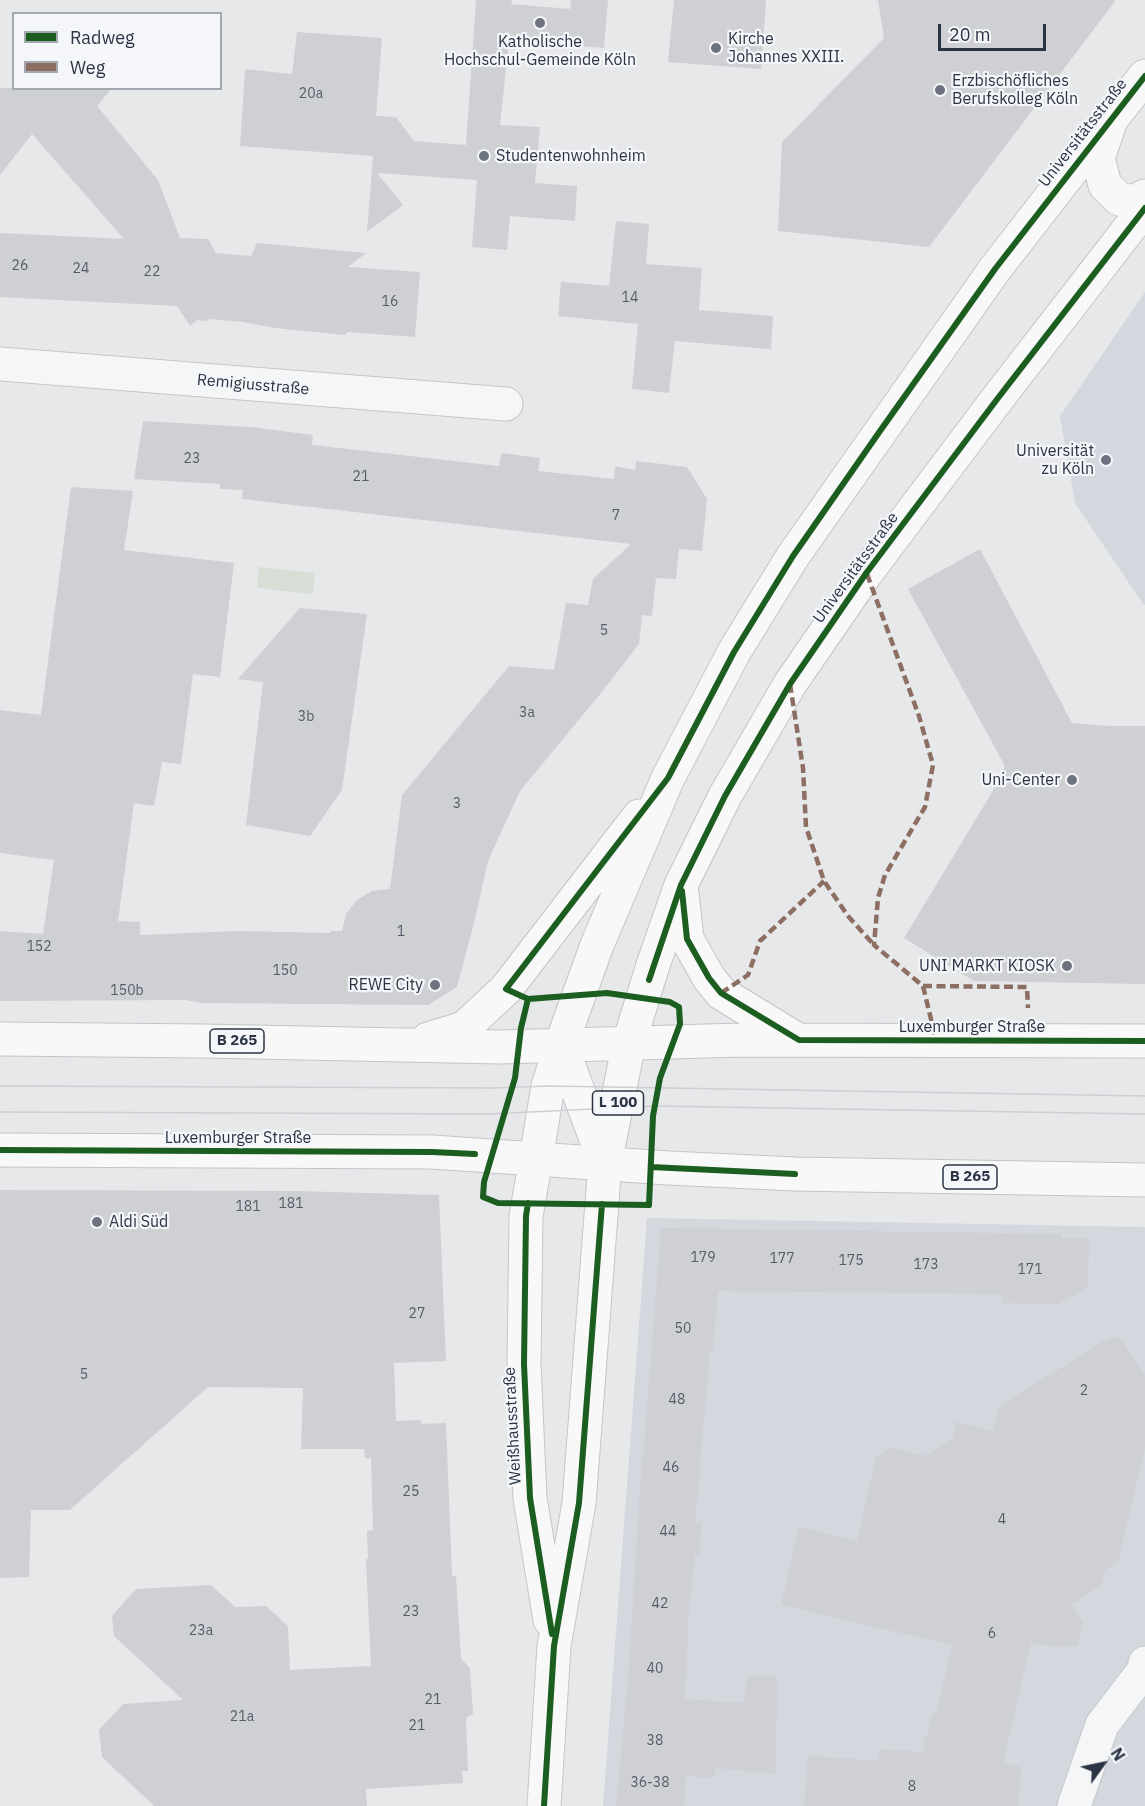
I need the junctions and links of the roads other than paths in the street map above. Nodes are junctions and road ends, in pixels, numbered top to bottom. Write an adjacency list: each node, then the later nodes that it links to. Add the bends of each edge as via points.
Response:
1 (1145, 76): 2 (main road, Universitätsstraße)
2 (1110, 122): 3 (main road, via 1098,158 1104,185 1119,199 1133,202); 7 (main road, Universitätsstraße, via 995,268 793,556 734,652)
3 (1145, 196)
4 (1145, 208): 8 (main road, Universitätsstraße / L 100, via 867,572 790,684 725,796)
5 (0, 364): 6 (street, Remigiusstraße)
6 (506, 404)
7 (668, 778): 13 (main road, via 506,989 464,1028); 14 (main road, Universitätsstraße, via 597,945)
8 (681, 885): 10 (main road, via 687,939 720,993); 12 (main road, Universitätsstraße / L 100)
9 (0, 1039): 13 (main road, Luxemburger Straße / B 265)
10 (799, 1040): 11 (main road, Luxemburger Straße / B 265); 12 (main road, Luxemburger Straße / B 265)
11 (1145, 1041)
12 (630, 1043): 14 (main road, Luxemburger Straße / B 265); 17 (main road, Weißhausstraße / L 100)
13 (408, 1045): 14 (main road, Luxemburger Straße / B 265)
14 (561, 1045): 16 (main road, Weißhausstraße, via 548,1086); 17 (main road)
15 (0, 1150): 16 (main road, Luxemburger Straße / B 265, via 432,1152)
16 (536, 1159): 17 (main road, Luxemburger Straße / B 265); 19 (main road, Weißhausstraße, via 527,1209 524,1364 530,1498)
17 (605, 1163): 18 (main road, Luxemburger Straße / B 265, via 795,1174); 19 (main road, Weißhausstraße, via 579,1503)
18 (1145, 1180)
19 (554, 1646): 21 (main road, Weißhausstraße)
20 (1145, 1663): 22 (street, via 1144,1670 1102,1725)
21 (544, 1806)
22 (1074, 1806)

